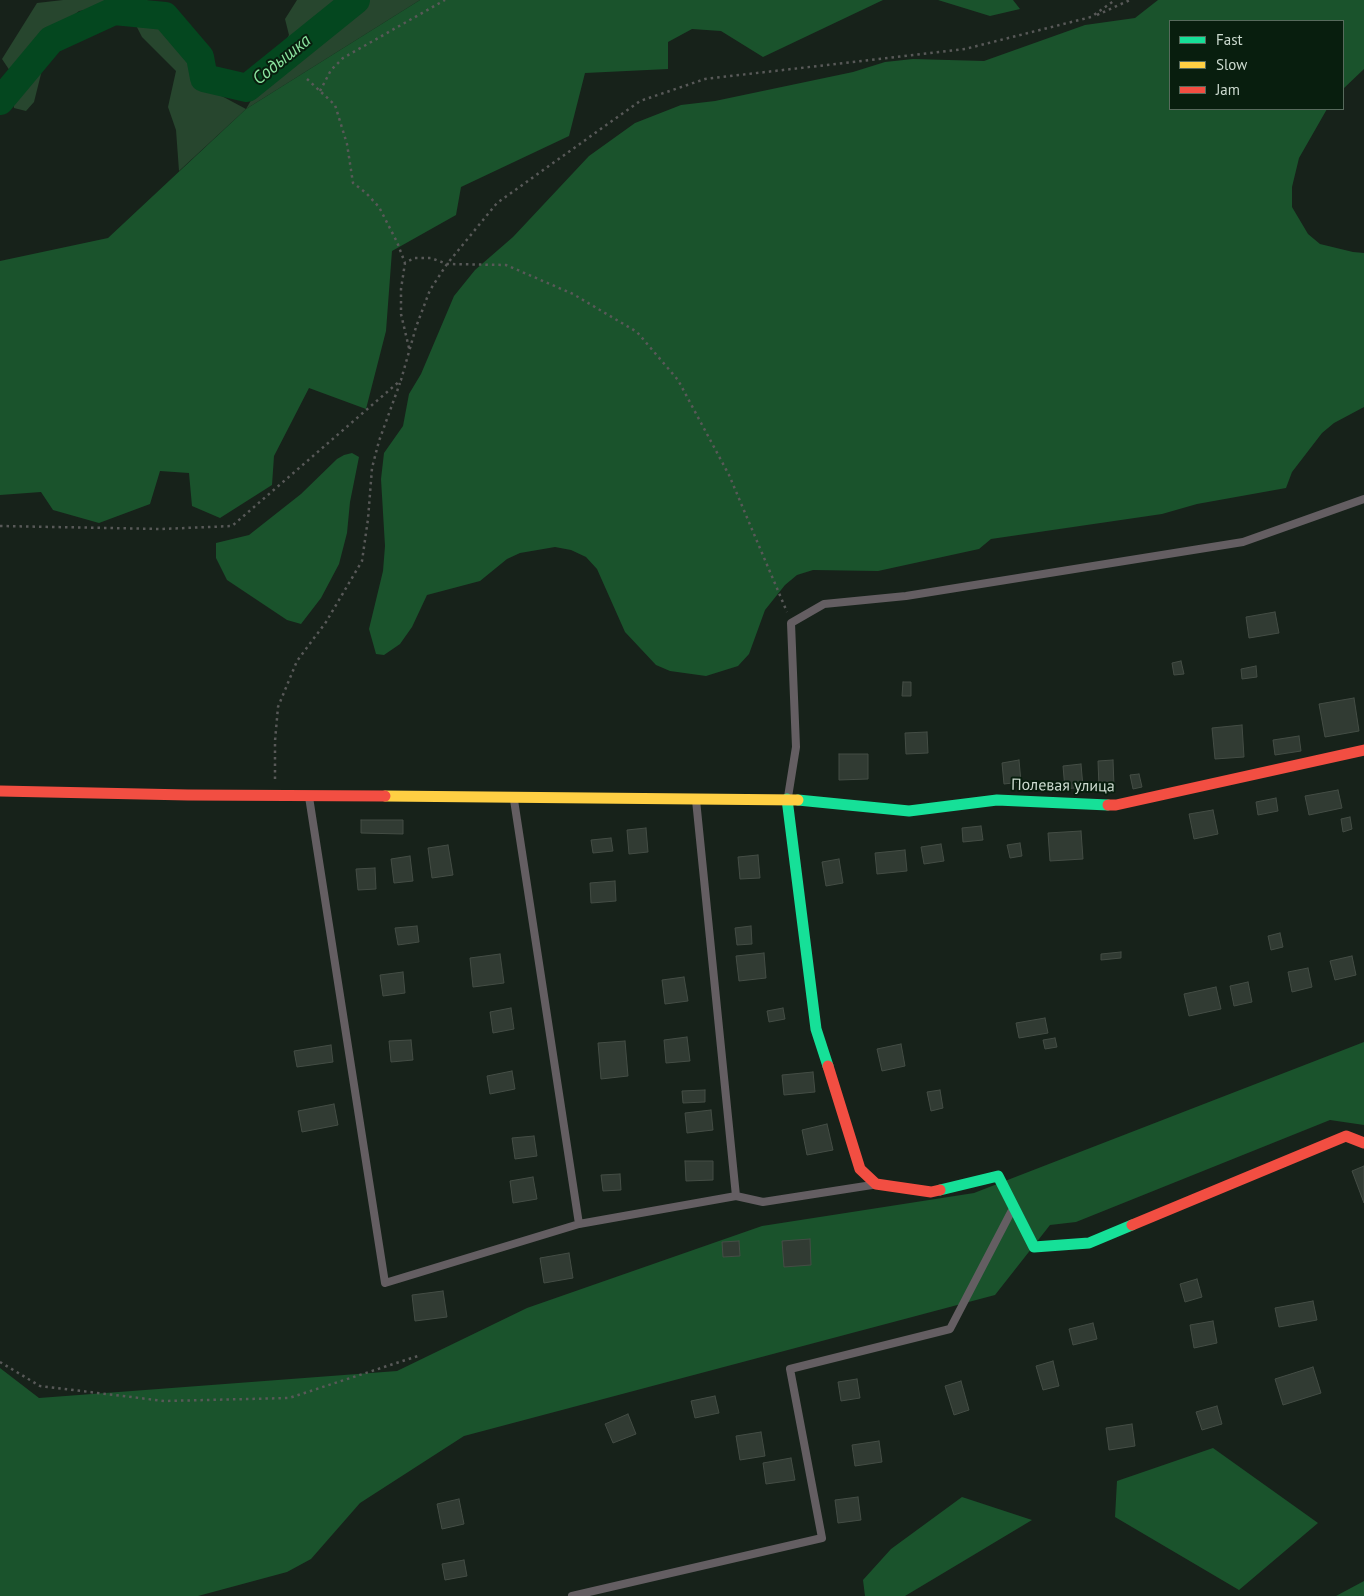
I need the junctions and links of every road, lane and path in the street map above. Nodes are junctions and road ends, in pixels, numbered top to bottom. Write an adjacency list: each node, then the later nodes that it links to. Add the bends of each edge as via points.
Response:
1 (445, 0): 6 (path, via 343,58 331,70)
2 (1115, 0): 4 (path)
3 (1130, 0): 4 (path)
4 (1091, 17): 8 (path, via 965,49 705,79 640,101 497,203)
5 (307, 79): 6 (path)
6 (320, 91): 7 (path, via 334,105 347,144 353,183 379,207)
7 (405, 263): 8 (path, via 414,258 431,258); 9 (path, via 401,314)
8 (447, 264): 9 (path, via 430,290); 13 (path, via 506,265 573,294 637,332 678,380 729,475)
9 (410, 350): 10 (path)
10 (401, 380): 12 (path, via 232,526 162,529); 16 (path, via 372,468 362,561 326,622 297,661 278,707 274,741)
11 (1364, 499): 13 (lane, via 1243,542 906,596 824,604)
12 (0, 526)
13 (791, 623): 20 (lane, via 796,747)
14 (1364, 750): 20 (street, Полевая улица, via 1116,805 996,800 909,811)
15 (0, 791): 16 (street, Полевая улица)
16 (275, 795): 17 (street, Полевая улица)
17 (308, 795): 18 (street, Полевая улица); 25 (lane, via 385,1283)
18 (513, 797): 19 (street, Полевая улица); 25 (lane)
19 (696, 798): 20 (street, Полевая улица); 23 (lane)
20 (788, 799): 22 (street, via 816,1028 860,1169)
21 (1364, 1143): 24 (street, via 1346,1136 1089,1243 1034,1247)
22 (876, 1184): 23 (lane, via 763,1202); 24 (street, via 931,1192 998,1176)
23 (736, 1196): 25 (lane)
24 (1014, 1208): 28 (lane, via 950,1328 790,1369 822,1538)
25 (579, 1224)
26 (421, 1355): 27 (path, via 289,1398 164,1401 40,1386)
27 (0, 1362)
28 (572, 1596)

